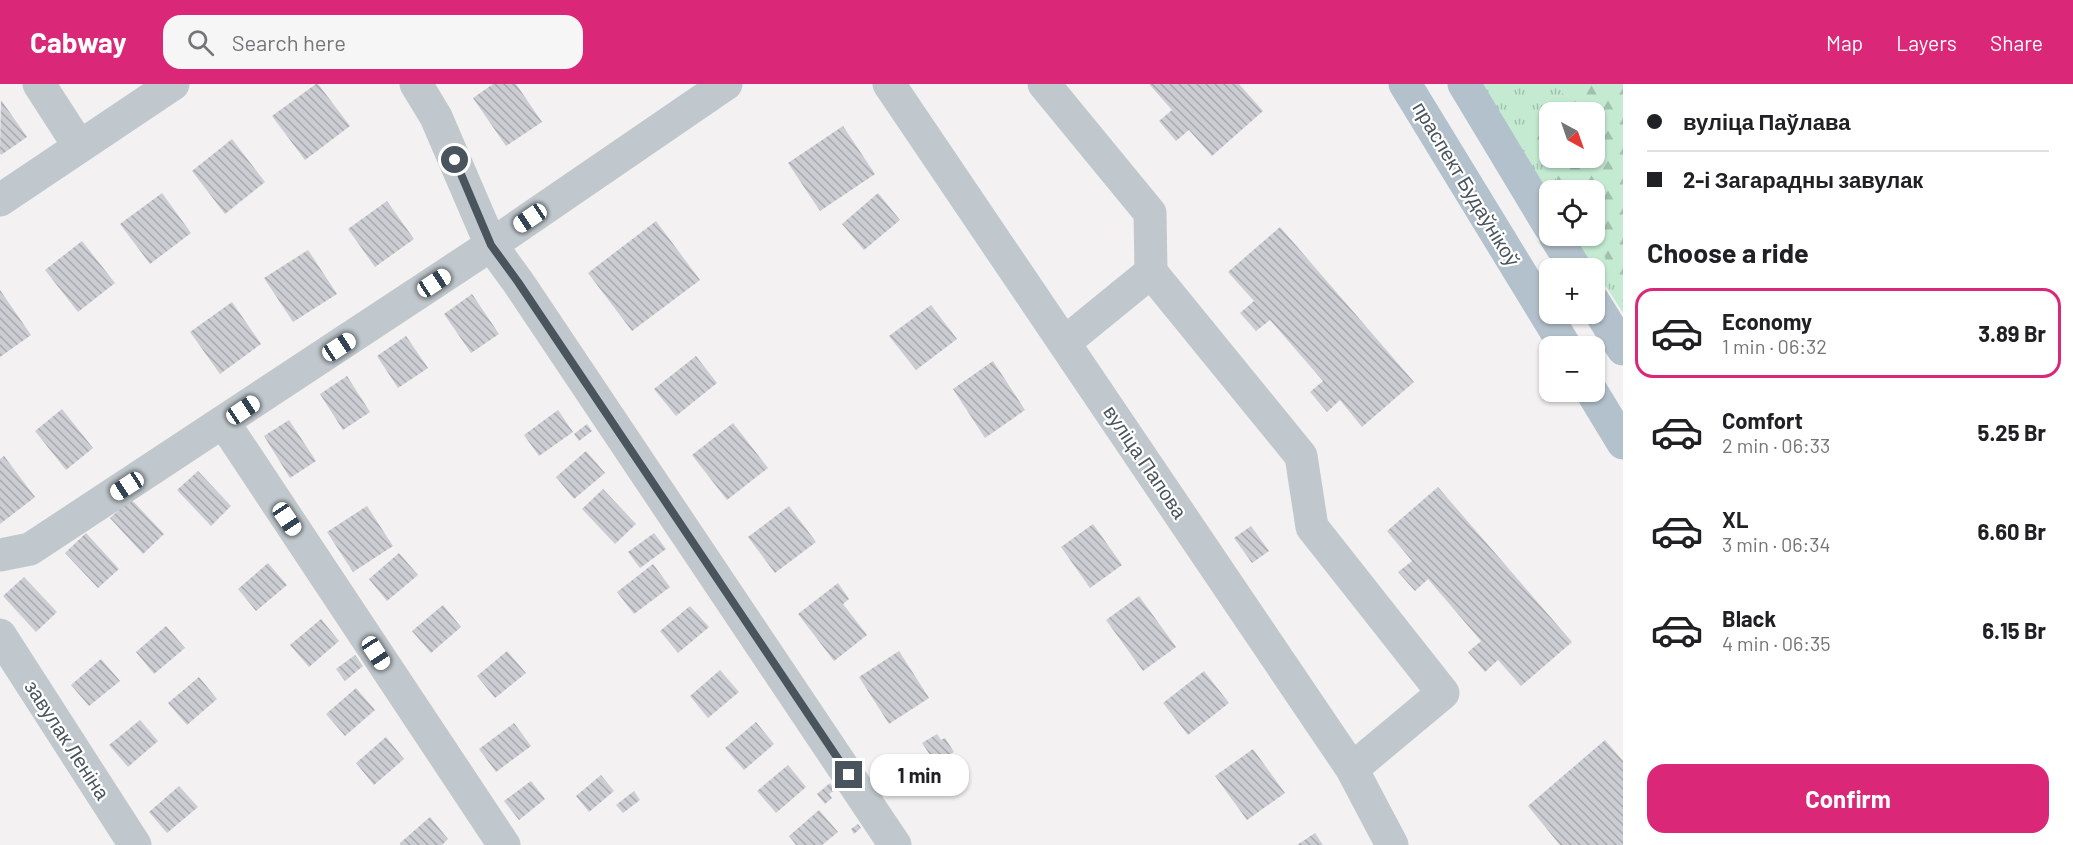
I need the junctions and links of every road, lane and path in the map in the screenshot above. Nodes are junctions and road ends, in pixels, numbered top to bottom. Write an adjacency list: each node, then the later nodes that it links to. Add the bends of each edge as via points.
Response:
1 (39, 84): 9 (street)
2 (173, 84): 9 (street)
3 (416, 84): 12 (street, via 436,117)
4 (726, 84): 12 (street)
5 (889, 84): 16 (street, вуліца Папова)
6 (1044, 84): 13 (street, via 1150,213)
7 (1405, 84): 15 (main road, праспект Будаўнікоў)
8 (1464, 84): 11 (main road)
9 (79, 146): 10 (street)
10 (0, 200)
11 (1539, 209)
12 (491, 245): 19 (street); 26 (street)
13 (1152, 272): 16 (street); 23 (street, via 1301,456 1312,527 1443,693)
14 (1605, 320): 17 (main road)
15 (1559, 336)
16 (1064, 343): 23 (street, вуліца Папова)
17 (1623, 349)
18 (1598, 402): 20 (main road)
19 (224, 423): 21 (street, via 30,549); 25 (street)
20 (1623, 443)
21 (0, 555)
22 (0, 635): 24 (street, завулак Леніна)
23 (1352, 769): 27 (street, вуліца Папова)
24 (135, 845)
25 (504, 845)
26 (895, 845)
27 (1392, 845)

